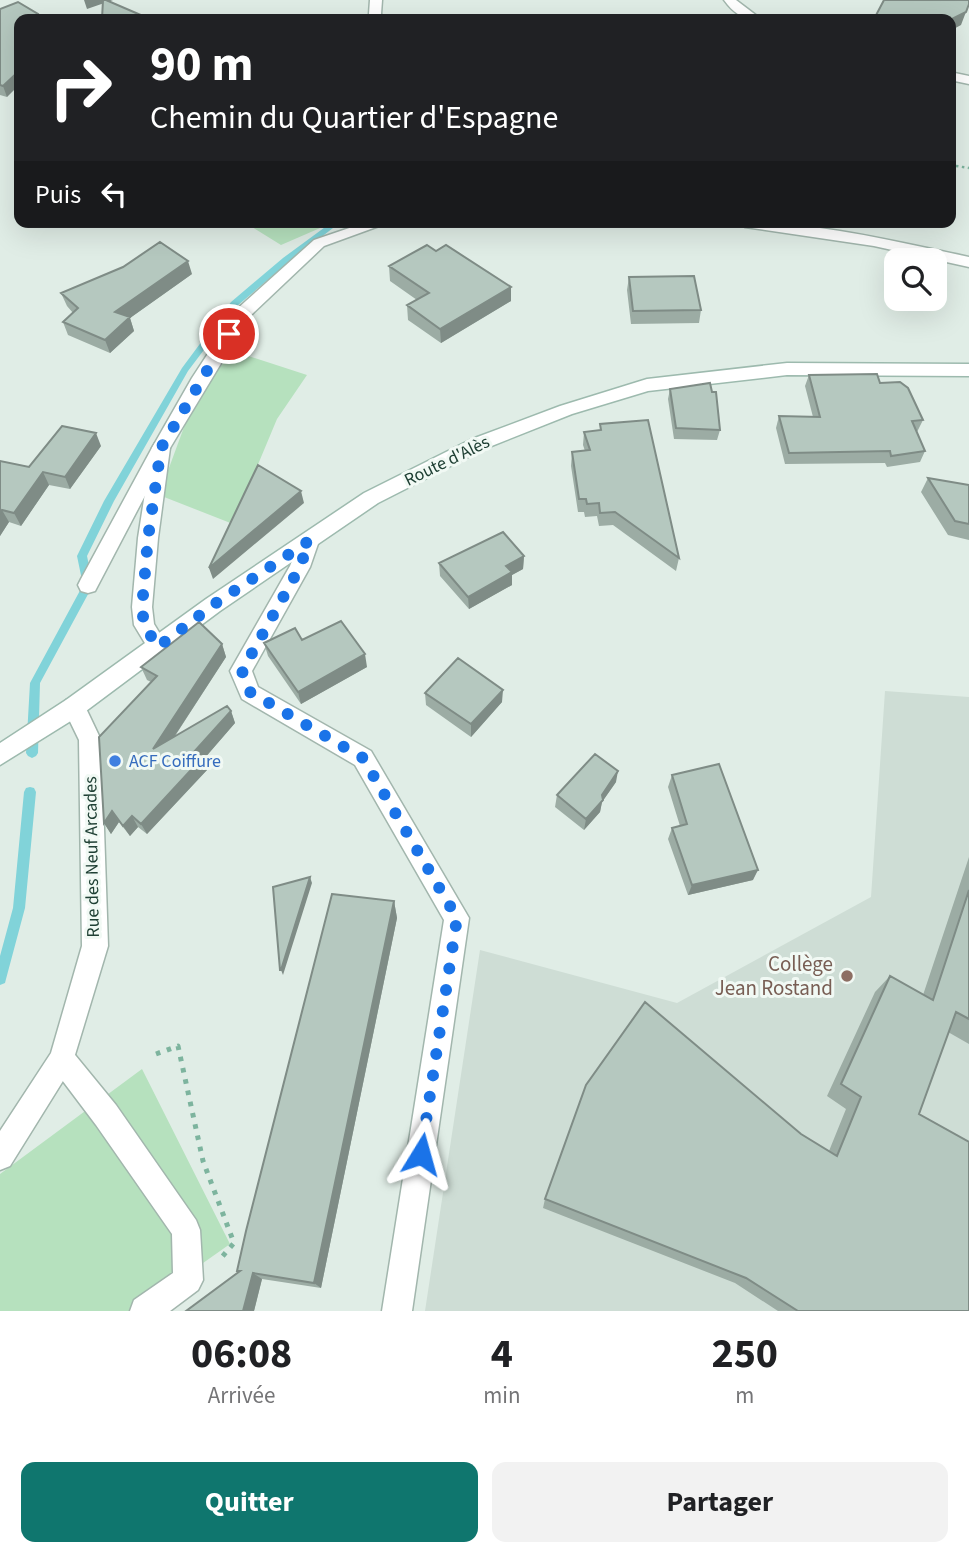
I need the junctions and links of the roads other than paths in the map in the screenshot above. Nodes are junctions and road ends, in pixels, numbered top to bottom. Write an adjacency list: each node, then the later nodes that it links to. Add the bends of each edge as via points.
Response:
1 (730, 0): 2 (street)
2 (747, 14)
3 (365, 228): 7 (street, via 319,243 243,313)
4 (786, 228): 5 (street)
5 (969, 262)
6 (969, 370): 8 (street, Route d'Alès, via 786,369 646,385 478,444 371,498)
7 (161, 448): 9 (street); 10 (street, via 142,607 144,625)
8 (309, 541): 10 (street, Route d'Alès); 16 (street, via 300,567 242,671 250,692 363,758 457,918)
9 (88, 585)
10 (158, 647): 11 (street, Route d'Alès)
11 (74, 707): 12 (street, Route d'Alès); 13 (street, Rue des Neuf Arcades, via 90,740 95,946)
12 (0, 755)
13 (62, 1059): 14 (street, Rue des Neuf Arcades); 15 (street, via 186,1230 188,1280)
14 (0, 1156)
15 (145, 1311)
16 (397, 1311)

